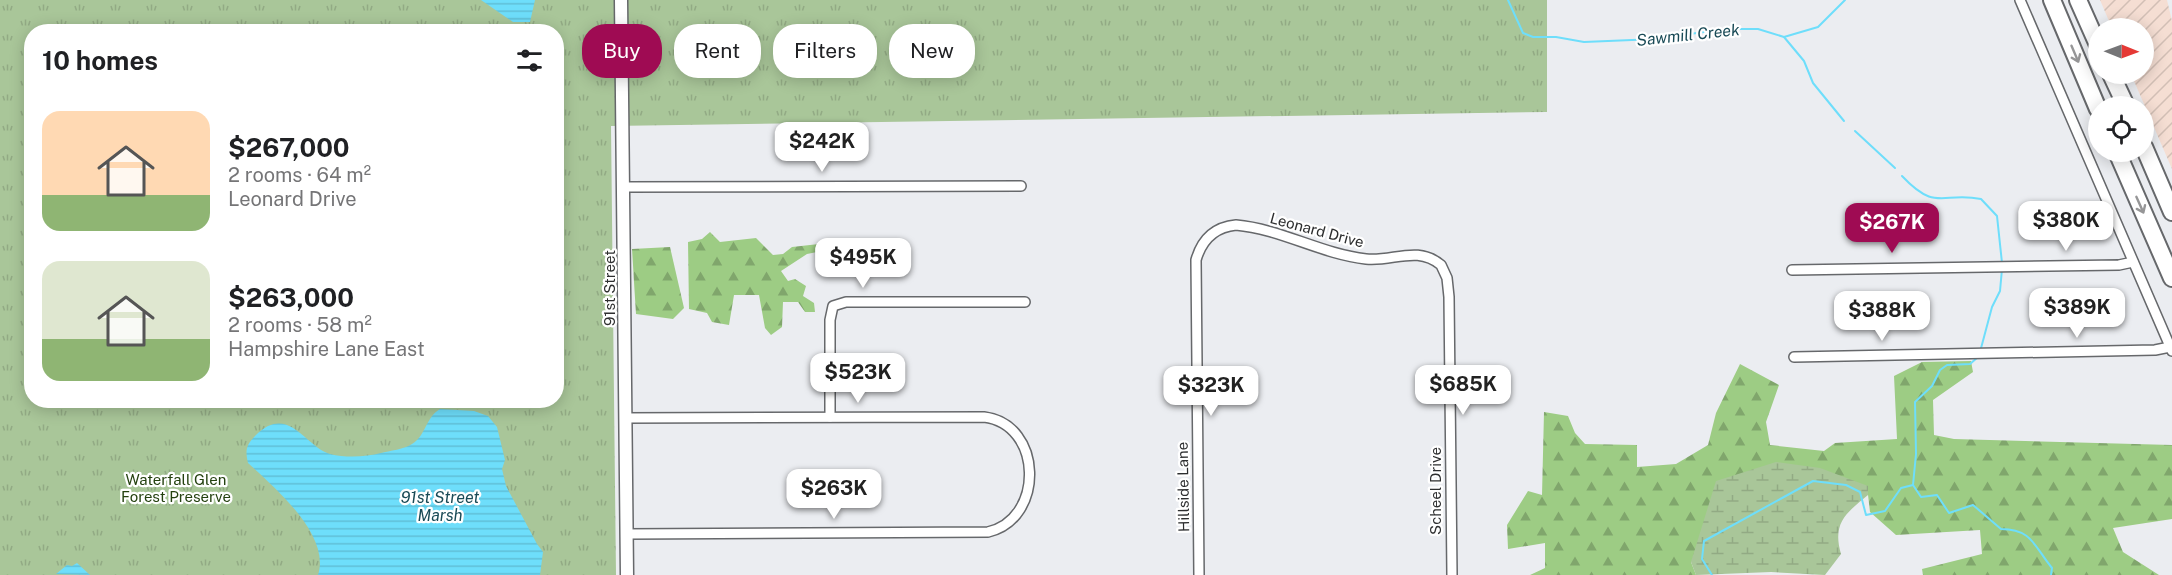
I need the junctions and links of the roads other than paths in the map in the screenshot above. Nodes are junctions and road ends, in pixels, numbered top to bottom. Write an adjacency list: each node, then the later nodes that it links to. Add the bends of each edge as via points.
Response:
1 (621, 0): 10 (main road, 91st Street)
2 (2020, 0): 13 (street)
3 (2052, 0): 6 (highway, one-way to 6)
4 (2078, 0): 5 (highway)
5 (2088, 22)
6 (2092, 96)
7 (2121, 162): 16 (highway, one-way to 16)
8 (2150, 162): 11 (highway)
9 (1021, 186): 10 (street)
10 (623, 188): 21 (main road, 91st Street)
11 (2172, 212)
12 (1197, 255): 14 (street, Leonard Drive, via 1208,236 1236,225 1352,257 1388,259 1419,254); 24 (street, Hillside Lane)
13 (2133, 262): 15 (street); 18 (street)
14 (1441, 264): 25 (street, Scheel Drive, via 1449,297)
15 (1792, 270)
16 (2172, 278)
17 (1025, 302): 20 (street, via 846,302 833,306)
18 (2171, 349): 19 (street)
19 (1794, 357)
20 (830, 417): 21 (street); 22 (street, via 996,420 1015,431 1027,453 1026,499 1015,520 988,532)
21 (625, 418): 22 (main road, 91st Street)
22 (627, 534): 23 (main road, 91st Street)
23 (627, 575)
24 (1199, 575)
25 (1452, 575)

